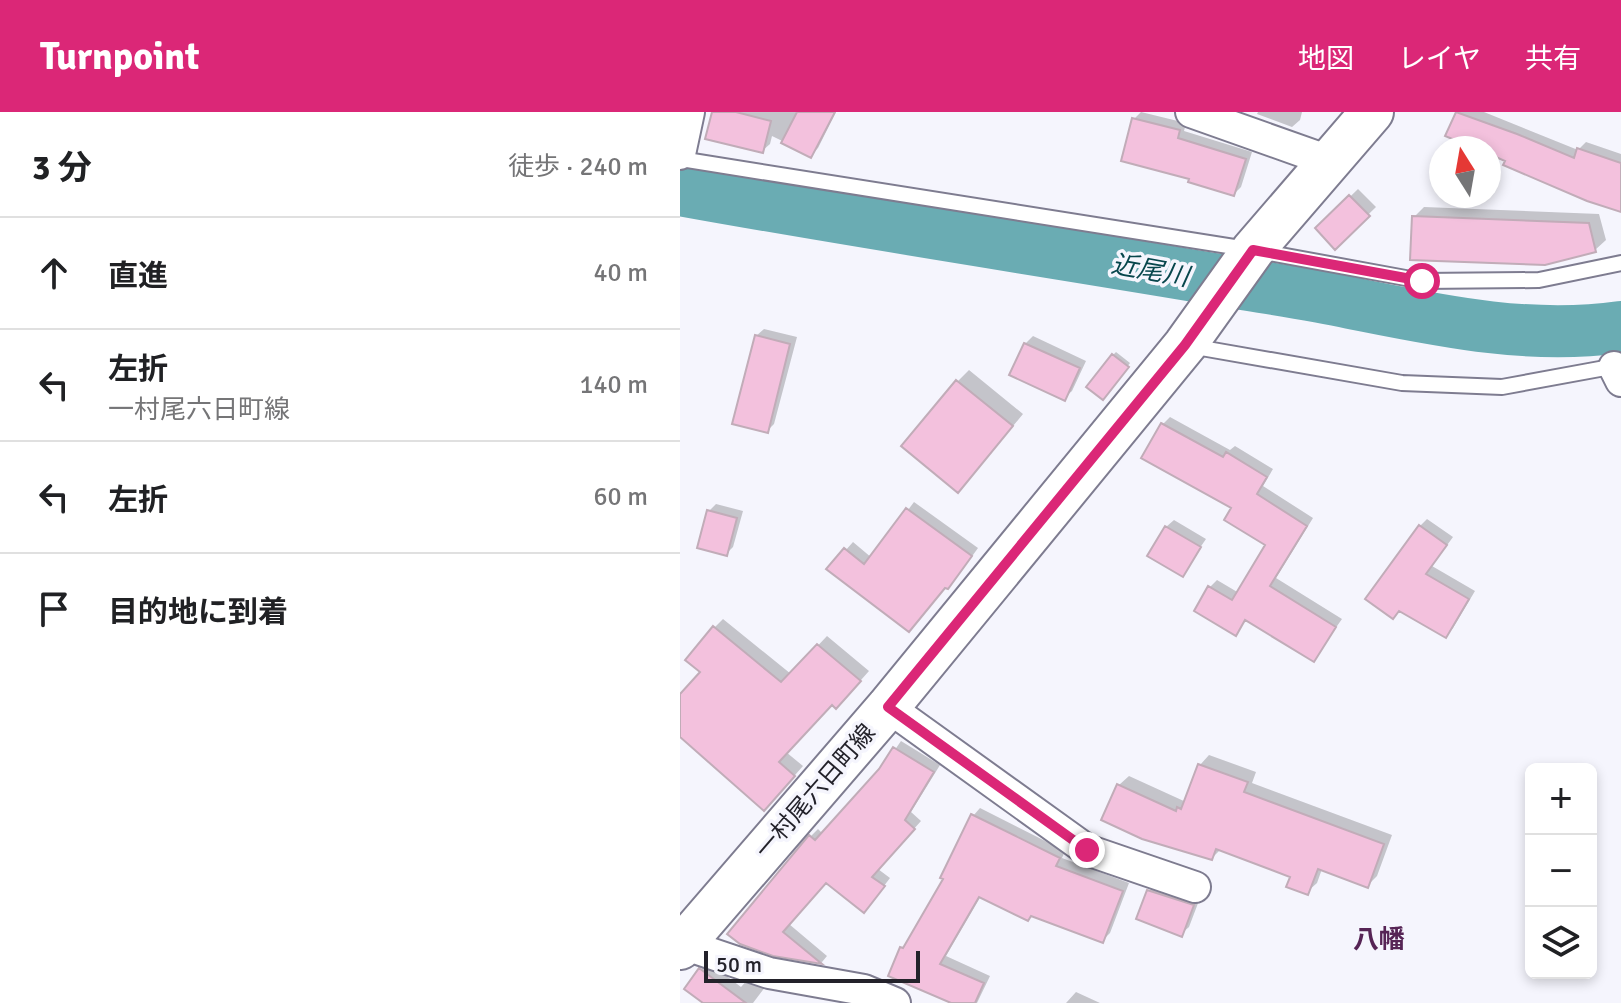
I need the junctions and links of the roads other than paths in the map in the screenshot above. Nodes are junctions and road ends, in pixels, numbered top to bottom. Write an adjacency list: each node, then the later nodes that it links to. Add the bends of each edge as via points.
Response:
1 (689, 112): 4 (street)
2 (1191, 112): 5 (street)
3 (1372, 112): 5 (main road, 一村尾六日町線)
4 (680, 157): 6 (lane)
5 (1329, 161): 6 (main road, 一村尾六日町線)
6 (1253, 250): 7 (lane, via 1422,281 1539,280); 8 (main road, 一村尾六日町線)
7 (1621, 263)
8 (1185, 345): 9 (lane, via 1402,383 1502,387); 10 (main road, 一村尾六日町線)
9 (1619, 371)
10 (888, 707): 11 (street, via 1087,850); 12 (main road, 一村尾六日町線)
11 (1195, 887)
12 (681, 946): 13 (street, via 769,973 864,990)
13 (895, 1003)

